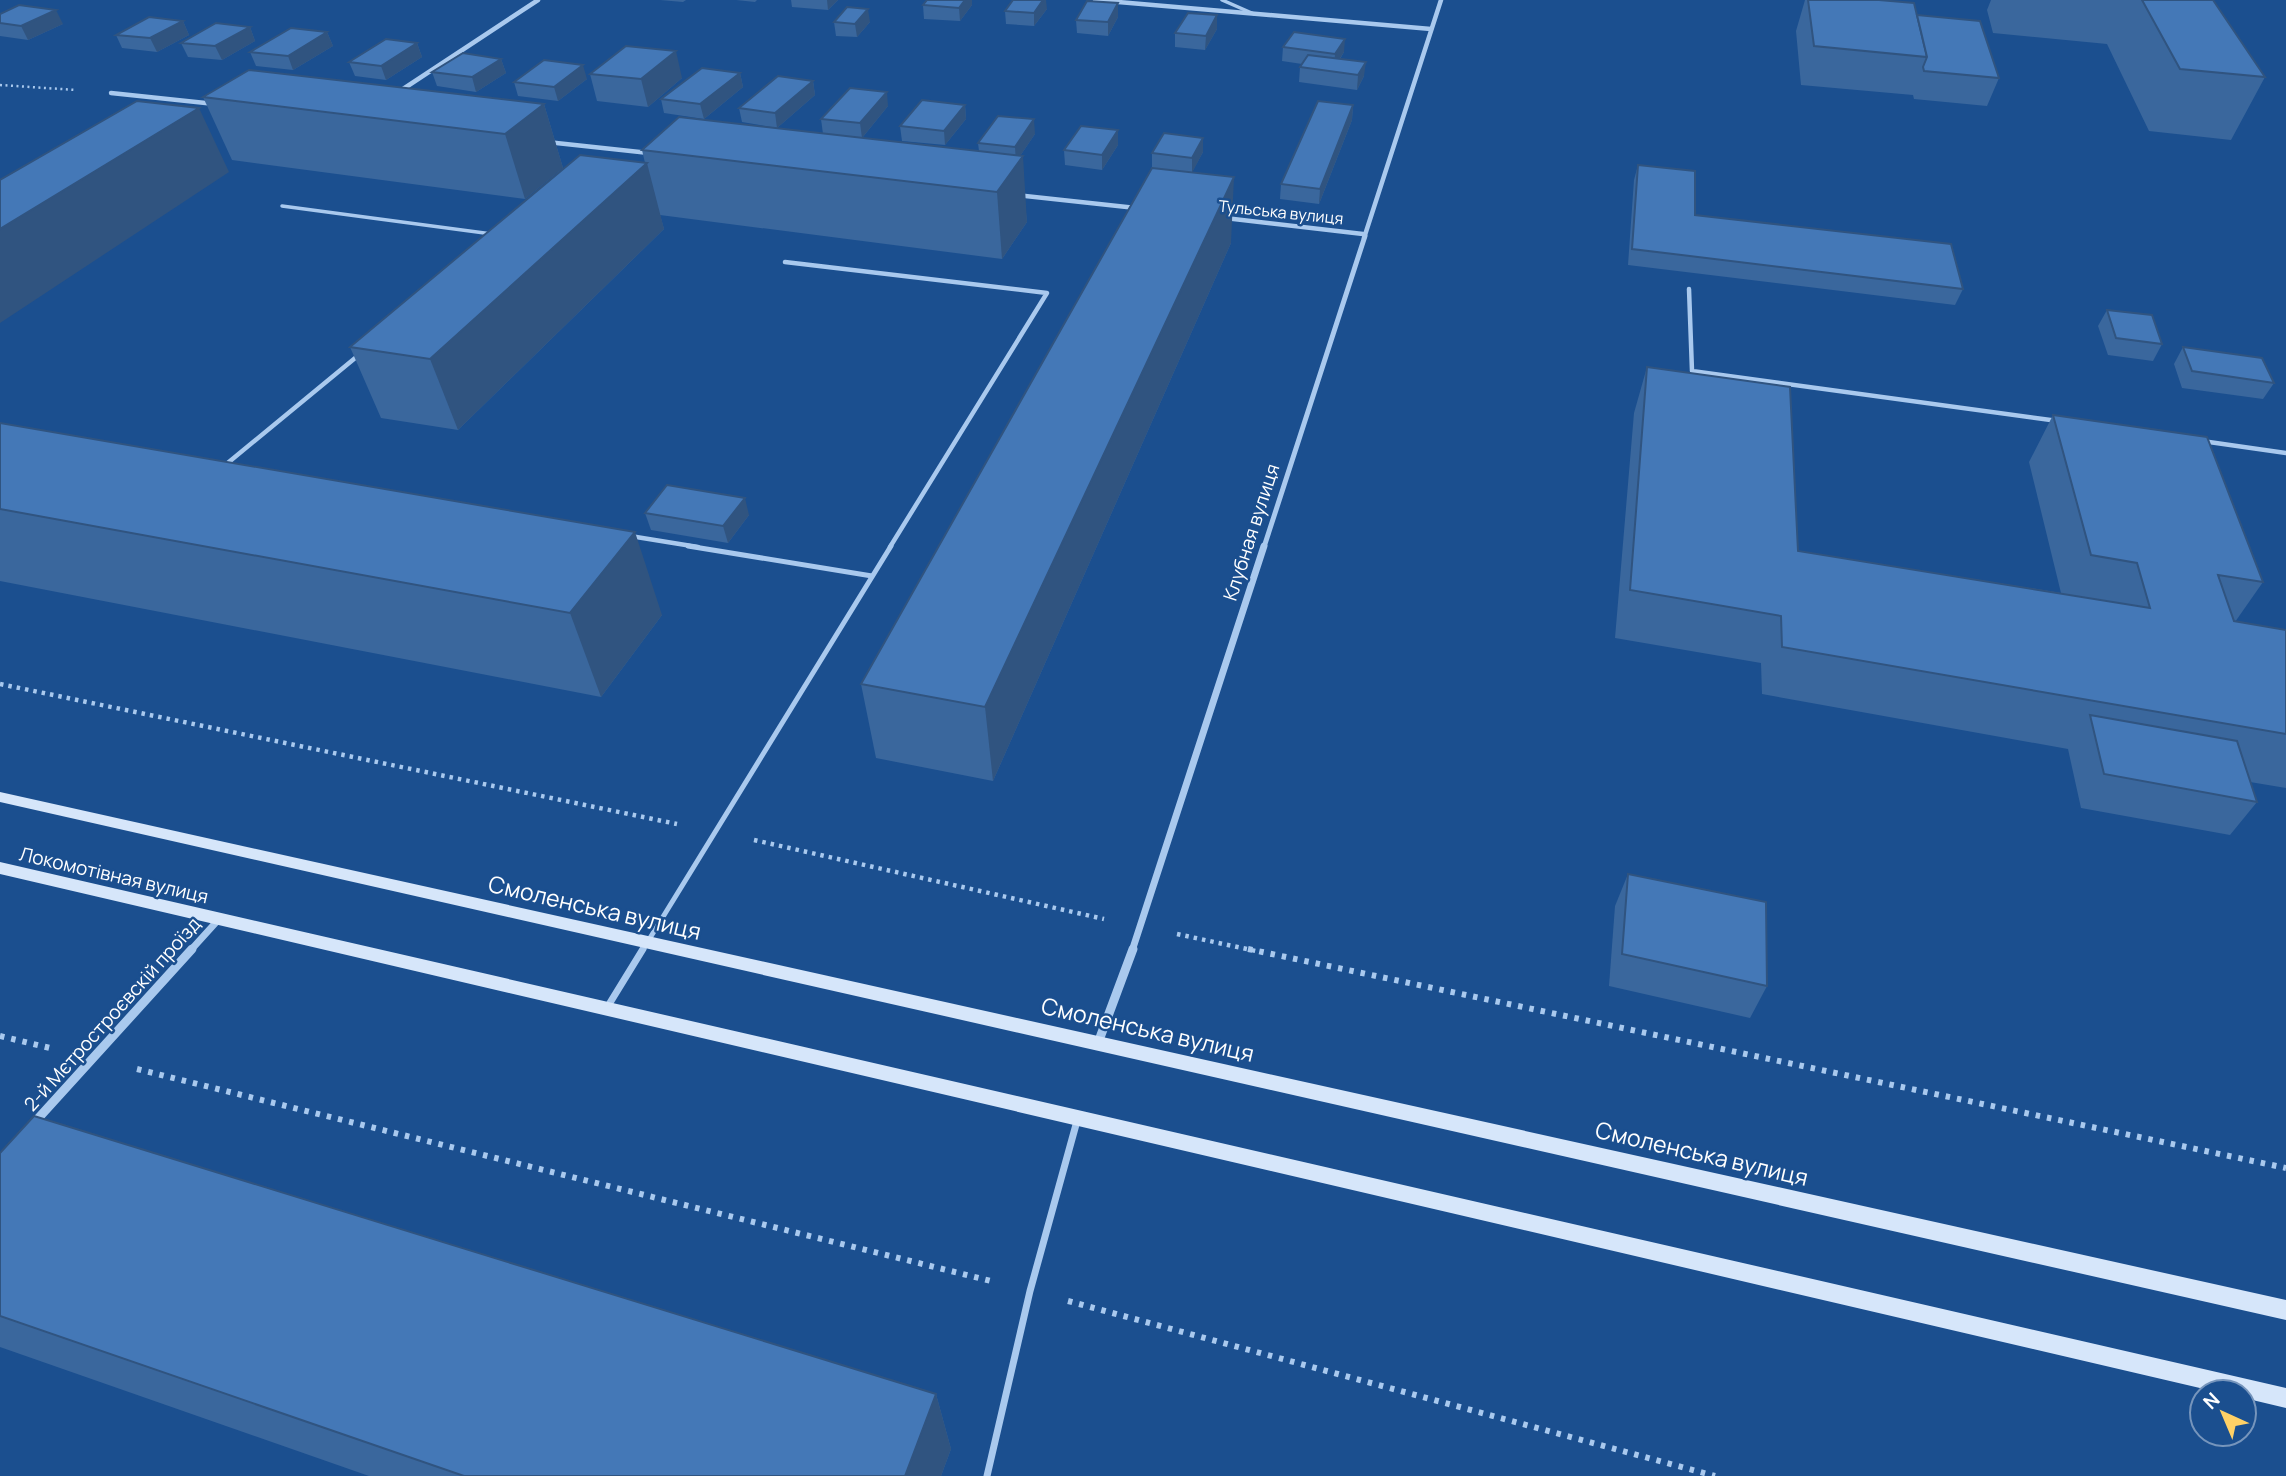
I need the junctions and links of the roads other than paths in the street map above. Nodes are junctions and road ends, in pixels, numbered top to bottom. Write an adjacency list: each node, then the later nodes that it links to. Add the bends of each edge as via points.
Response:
1 (538, 0): 8 (street)
2 (1095, 0): 5 (street)
3 (1223, 0): 5 (lane)
4 (1441, 0): 6 (street, Клубная вулиця)
5 (1254, 14): 6 (street)
6 (1431, 29): 16 (street, Клубная вулиця)
7 (111, 93): 9 (street)
8 (390, 98)
9 (220, 105)
10 (535, 141): 11 (street)
11 (659, 154)
12 (1004, 193): 14 (street)
13 (282, 206): 17 (lane)
14 (1142, 209)
15 (1211, 216): 16 (street, Тульська вулиця)
16 (1363, 234): 32 (street, Клубная вулиця, via 1141,927)
17 (503, 235)
18 (785, 262): 26 (lane, via 1047,293)
19 (1689, 289): 21 (lane, via 1692,371)
20 (368, 347): 24 (lane, via 222,468)
21 (2065, 422)
22 (2189, 439): 23 (lane)
23 (2286, 453)
24 (235, 470)
25 (628, 536): 26 (lane)
26 (873, 576): 30 (lane)
27 (0, 797): 30 (street, Смоленська вулиця)
28 (0, 868): 29 (street, Локомотівная вулиця)
29 (219, 919): 31 (street); 34 (street, 2-й Мєтростроєвскій проїзд)
30 (646, 944): 31 (lane); 32 (street, Смоленська вулиця)
31 (606, 1009): 33 (street)
32 (1098, 1043): 35 (street, Смоленська вулиця)
33 (1077, 1118): 36 (street); 37 (lane)
34 (27, 1131)
35 (2286, 1310)
36 (2286, 1398)
37 (986, 1476)

